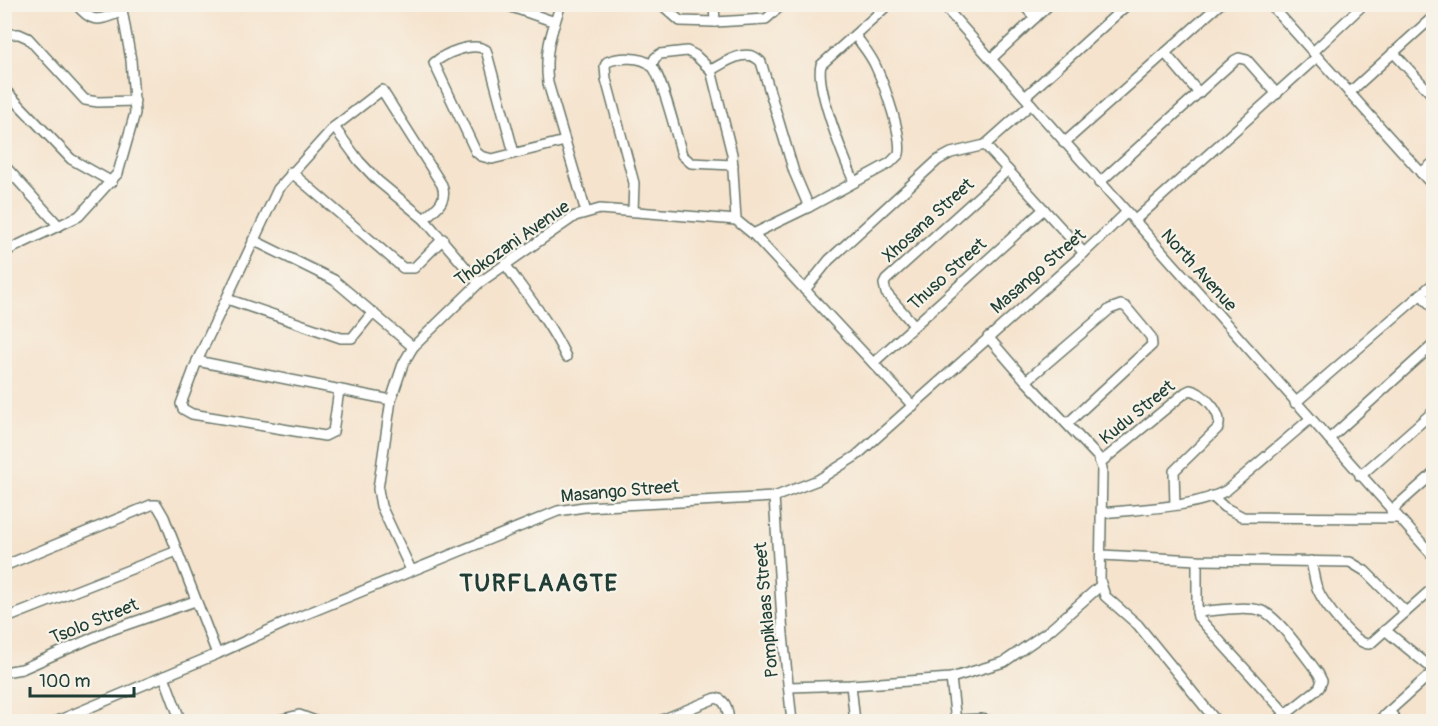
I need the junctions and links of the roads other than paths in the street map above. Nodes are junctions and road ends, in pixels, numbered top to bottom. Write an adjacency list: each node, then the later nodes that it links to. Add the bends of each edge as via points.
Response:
1 (76, 4): 15 (street, via 84,15 98,20)
2 (503, 4): 19 (street)
3 (561, 4): 19 (street)
4 (661, 4): 20 (street, via 680,21)
5 (714, 4): 20 (street)
6 (783, 4): 20 (street, via 766,19)
7 (890, 4): 22 (street)
8 (942, 4): 26 (street, North Avenue)
9 (1023, 4): 18 (street)
10 (1050, 4): 18 (street)
11 (1128, 4): 34 (street)
12 (1220, 4): 24 (street)
13 (1270, 4): 25 (street)
14 (1364, 4): 16 (street)
15 (121, 8): 35 (street)
16 (1353, 8): 25 (street)
17 (1434, 16): 23 (street)
18 (1035, 18): 26 (street)
19 (555, 22): 37 (street, via 546,53 546,69)
20 (715, 22)
21 (4, 34): 35 (street, via 28,38 85,100)
22 (855, 35): 48 (street, via 821,65 820,71 821,85); 48 (street, via 876,66 901,147 896,159)
23 (1393, 51): 31 (street); 32 (street)
24 (1165, 53): 30 (street); 38 (street)
25 (1315, 55): 31 (street); 33 (street)
26 (990, 59): 34 (street, North Avenue)
27 (651, 66): 28 (street, via 660,54 687,51); 43 (street, via 686,160); 53 (street, via 634,59 611,60 605,66 634,183)
28 (711, 70): 43 (street); 51 (street, via 748,54 761,62 794,172)
29 (4, 89): 47 (street, via 70,159)
30 (1199, 93): 33 (street, via 1235,60 1244,58); 49 (street)
31 (1349, 93): 46 (street)
32 (1432, 93)
33 (1277, 94): 58 (street)
34 (1028, 100): 38 (street, North Avenue); 39 (street)
35 (135, 101): 47 (street, via 121,168)
36 (334, 126): 45 (street); 56 (street, via 378,181); 56 (street, via 382,90 445,191 441,204)
37 (565, 141): 40 (street); 54 (street)
38 (1064, 143): 49 (street, North Avenue)
39 (985, 145): 44 (street); 68 (street, via 938,160 829,261)
40 (514, 153): 40 (street, via 486,50 476,47 440,57 434,63 476,152 492,159)
41 (1434, 162): 46 (street)
42 (4, 165): 59 (street)
43 (733, 165): 57 (street)
44 (1008, 170): 52 (street); 73 (street, Xhosana Street, via 886,280 886,293)
45 (291, 172): 61 (street, via 278,189); 62 (street, via 404,268 414,268)
46 (1421, 173): 50 (street)
47 (112, 182): 59 (street, via 79,216)
48 (854, 182): 51 (street)
49 (1099, 183): 55 (street, North Avenue)
50 (1434, 187)
51 (809, 207): 60 (street)
52 (1044, 209): 64 (street); 73 (street, Thuso Street)
53 (633, 211): 54 (street, Thokozani Avenue); 57 (street, Thokozani Avenue)
54 (586, 212): 65 (street, Thokozani Avenue)
55 (1126, 213): 58 (street, North Avenue); 64 (street, Masango Street)
56 (424, 219): 62 (street)
57 (736, 220): 60 (street)
58 (1134, 221): 83 (street, North Avenue)
59 (59, 226): 63 (street)
60 (753, 234): 68 (street)
61 (253, 240): 70 (street); 72 (street, via 334,280)
62 (443, 240): 66 (street)
63 (6, 248)
64 (1084, 253): 74 (street, Masango Street)
65 (505, 264): 66 (street, Thokozani Avenue); 77 (street)
66 (478, 283): 76 (street, Thokozani Avenue)
67 (1434, 283): 69 (street)
68 (805, 290): 79 (street)
69 (1421, 294): 71 (street); 83 (street)
70 (228, 299): 72 (street, via 341,338 352,338); 78 (street)
71 (1434, 309)
72 (373, 312): 76 (street)
73 (914, 325): 79 (street, Thuso Street)
74 (988, 337): 80 (street); 84 (street, Masango Street)
75 (1434, 344): 88 (street)
76 (413, 347): 82 (street, Thokozani Avenue)
77 (566, 357)
78 (197, 361): 81 (street); 81 (street, via 181,404 183,410 192,414 325,436 333,432)
79 (873, 363): 84 (street)
80 (1026, 381): 87 (street); 87 (street, via 1110,309 1126,307 1151,337 1152,345)
81 (339, 390): 82 (street)
82 (391, 400): 103 (street, Thokozani Avenue, via 378,489 381,506)
83 (1295, 403): 86 (street, North Avenue)
84 (913, 406): 92 (street, Masango Street, via 839,468)
85 (1434, 411): 91 (street)
86 (1310, 419): 88 (street, North Avenue); 93 (street, via 1227,490)
87 (1066, 424): 89 (street)
88 (1329, 439): 91 (street, North Avenue)
89 (1101, 462): 94 (street, Kudu Street, via 1186,392 1198,393 1219,415 1220,423 1174,471); 95 (street)
90 (1434, 472): 96 (street)
91 (1360, 476): 96 (street, North Avenue)
92 (774, 496): 103 (street, Masango Street, via 584,507 558,512); 117 (street, Pompiklaas Street)
93 (1212, 496): 94 (street); 96 (street, via 1243,517)
94 (1175, 506): 95 (street)
95 (1102, 513): 98 (street)
96 (1394, 514): 99 (street, North Avenue)
97 (177, 551): 102 (street, via 154,504); 106 (street); 109 (street)
98 (1101, 555): 100 (street); 104 (street)
99 (1434, 557)
100 (1197, 560): 101 (street); 107 (street)
101 (1311, 561): 108 (street, via 1358,565); 110 (street, via 1323,600 1356,640 1370,644)
102 (4, 566)
103 (411, 570): 111 (street, Masango Street)
104 (1100, 586): 115 (street, via 1050,630 1004,662); 131 (street, via 1105,597 1138,625)
105 (1434, 588): 108 (street)
106 (195, 600): 111 (street); 113 (street, Tsolo Street, via 22,669)
107 (1197, 612): 119 (street); 119 (street, via 1260,610 1280,625 1322,681 1315,692)
108 (1406, 612): 110 (street)
109 (4, 620)
110 (1385, 630): 112 (street)
111 (217, 654): 114 (street, Masango Street)
112 (1434, 671): 118 (street)
113 (4, 672)
114 (164, 676): 121 (street); 123 (street, Masango Street)
115 (951, 678): 116 (street); 122 (street)
116 (851, 685): 117 (street); 129 (street)
117 (789, 687): 128 (street, Pompiklaas Street)
118 (1389, 711): 133 (street); 134 (street)
119 (1285, 714): 132 (street)
120 (675, 718): 126 (street); 127 (street, via 716,698 728,711)
121 (180, 719)
122 (956, 721): 130 (street)
123 (55, 722)
124 (271, 722): 125 (street, via 299,715)
125 (318, 722)
126 (657, 722)
127 (729, 722)
128 (792, 722)
129 (855, 722)
130 (996, 722)
131 (1217, 722)
132 (1276, 722)
133 (1377, 722)
134 (1398, 722)

